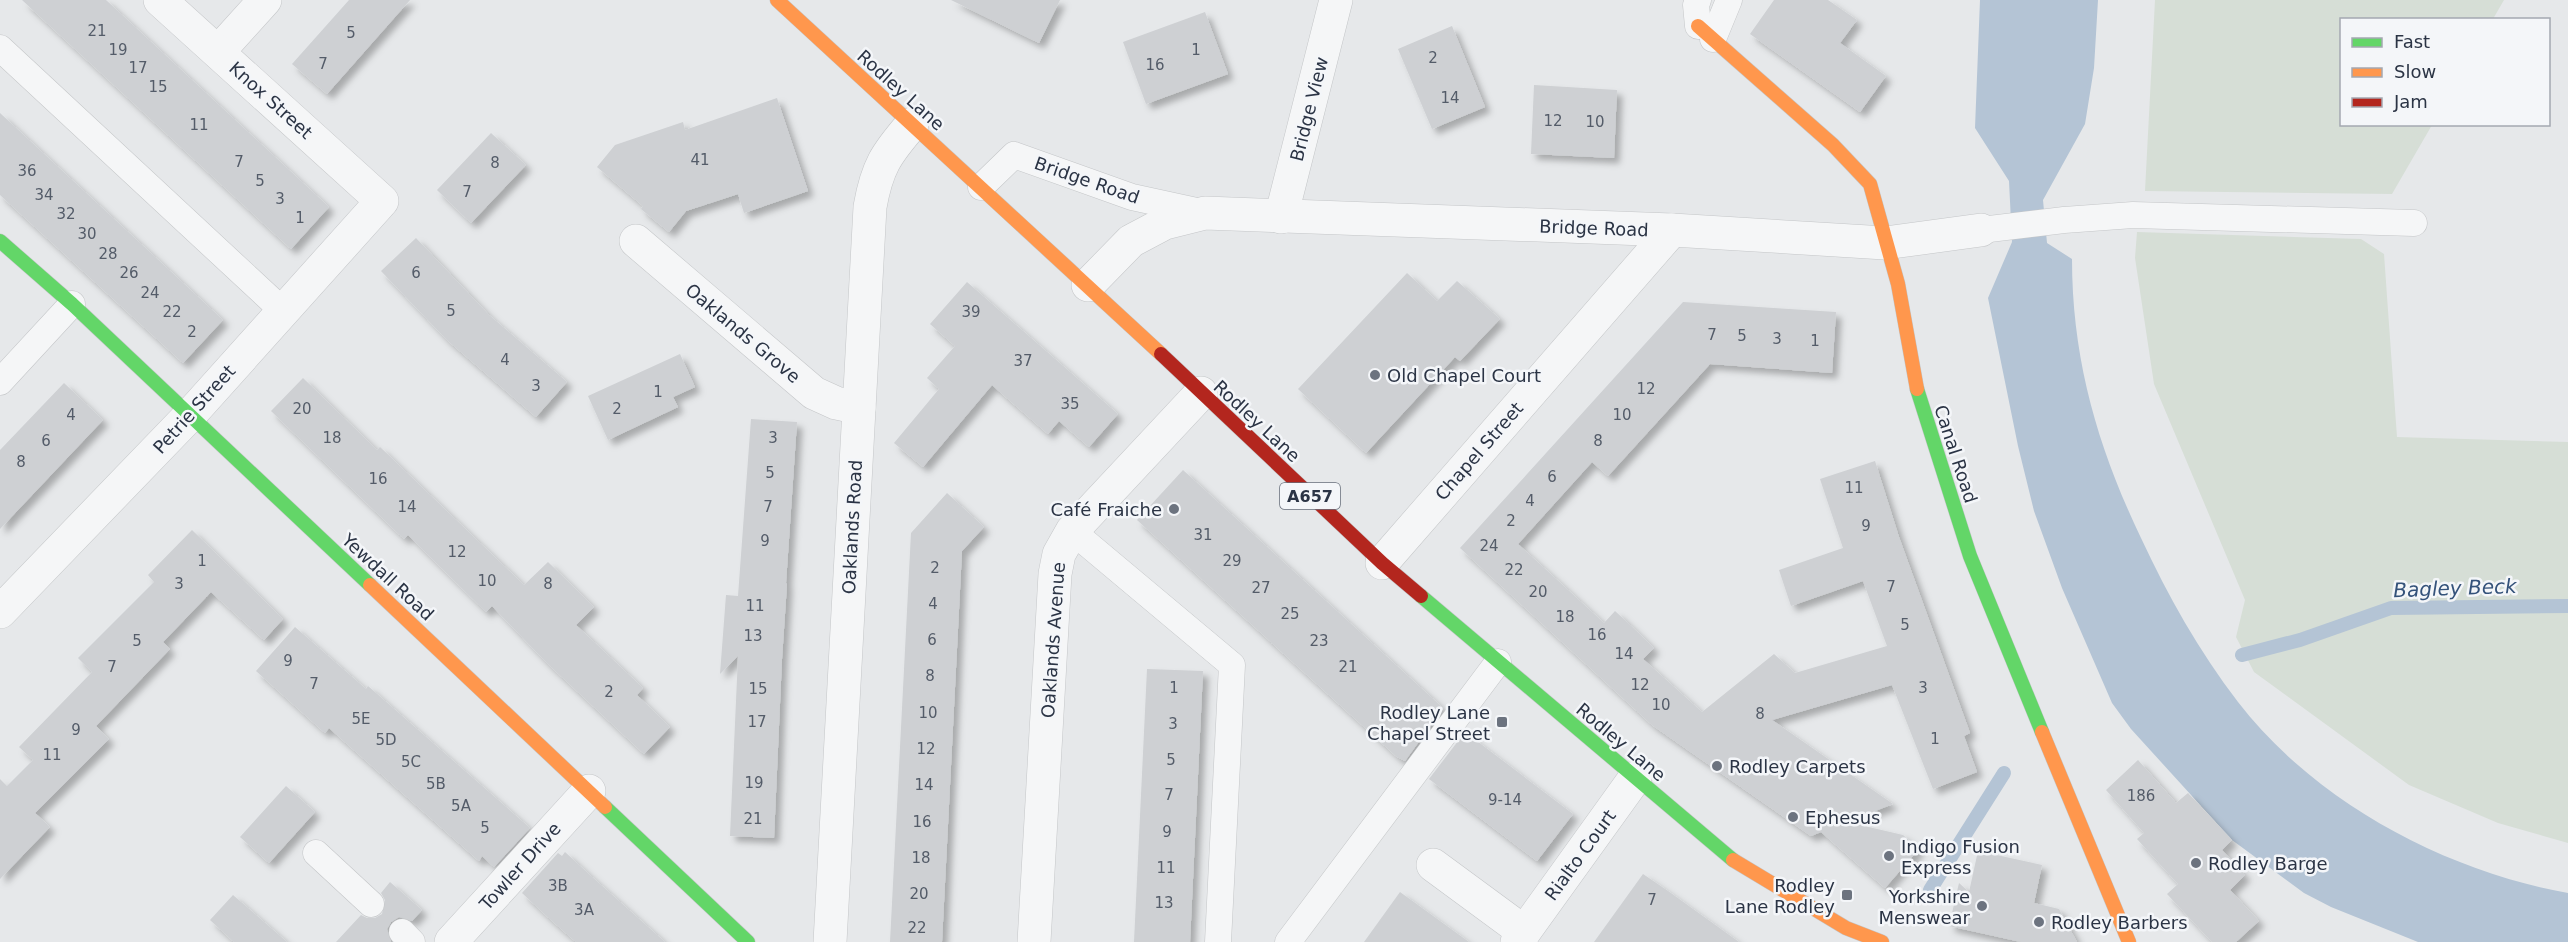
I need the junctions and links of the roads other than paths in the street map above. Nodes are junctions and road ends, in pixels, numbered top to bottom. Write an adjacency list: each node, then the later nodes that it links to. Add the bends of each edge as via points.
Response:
1 (160, 0): 9 (street, Knox Street)
2 (265, 0): 9 (street)
3 (777, 0): 10 (street, Rodley Lane / A657)
4 (1336, 0): 14 (street, Bridge View)
5 (1698, 0): 7 (lane, via 1696,5)
6 (1729, 0): 7 (lane)
7 (1706, 32): 20 (street, Canal Road, via 1833,145 1870,184)
8 (0, 48): 23 (lane)
9 (218, 52): 12 (street, Knox Street)
10 (912, 124): 11 (street, Rodley Lane / A657); 26 (street, Oaklands Road, via 888,152 875,179 870,207)
11 (981, 187): 13 (lane, Bridge Road, via 1014,155 1132,197); 21 (street, Rodley Lane / A657)
12 (382, 201): 23 (street, Petrie Street)
13 (1205, 213): 14 (street, Bridge Road); 21 (street, Bridge Road, via 1165,223 1131,242)
14 (1281, 217): 17 (street, Bridge Road)
15 (2414, 223): 16 (lane, via 2133,214)
16 (1981, 230): 20 (street, Bridge Road)
17 (1672, 231): 20 (street, Bridge Road); 29 (street, Chapel Street)
18 (0, 241): 22 (street, Yewdall Road)
19 (636, 241): 26 (street, Oaklands Grove, via 814,393)
20 (1885, 243): 46 (street, Canal Road, via 1898,284 1918,393 1970,556)
21 (1088, 285): 25 (street, Rodley Lane / A657)
22 (72, 304): 24 (lane); 27 (street, Yewdall Road)
23 (282, 310): 27 (street, Petrie Street)
24 (0, 382)
25 (1201, 393): 28 (street, Oaklands Avenue); 29 (street, Rodley Lane / A657)
26 (859, 408): 41 (street, Oaklands Road)
27 (190, 415): 30 (street, Petrie Street); 33 (street, Yewdall Road)
28 (1072, 531): 42 (street, Oaklands Avenue, via 1059,554 1055,574); 43 (lane, via 1232,665)
29 (1382, 563): 31 (street, Rodley Lane / A657)
30 (0, 612)
31 (1498, 662): 32 (street, Rodley Lane / A657); 44 (lane)
32 (1635, 778): 37 (street, Rodley Lane / A657, via 1731,859); 38 (street, Rialto Court)
33 (589, 791): 39 (street, Towler Drive); 40 (street, Yewdall Road)
34 (316, 853): 36 (lane)
35 (1433, 865): 38 (street, Rialto Court)
36 (371, 903)
37 (1841, 935): 45 (street, Rodley Lane / A657)
38 (1520, 937)
39 (451, 942)
40 (748, 942)
41 (830, 942)
42 (1034, 942)
43 (1218, 942)
44 (1288, 942)
45 (1882, 942)
46 (2129, 942)

